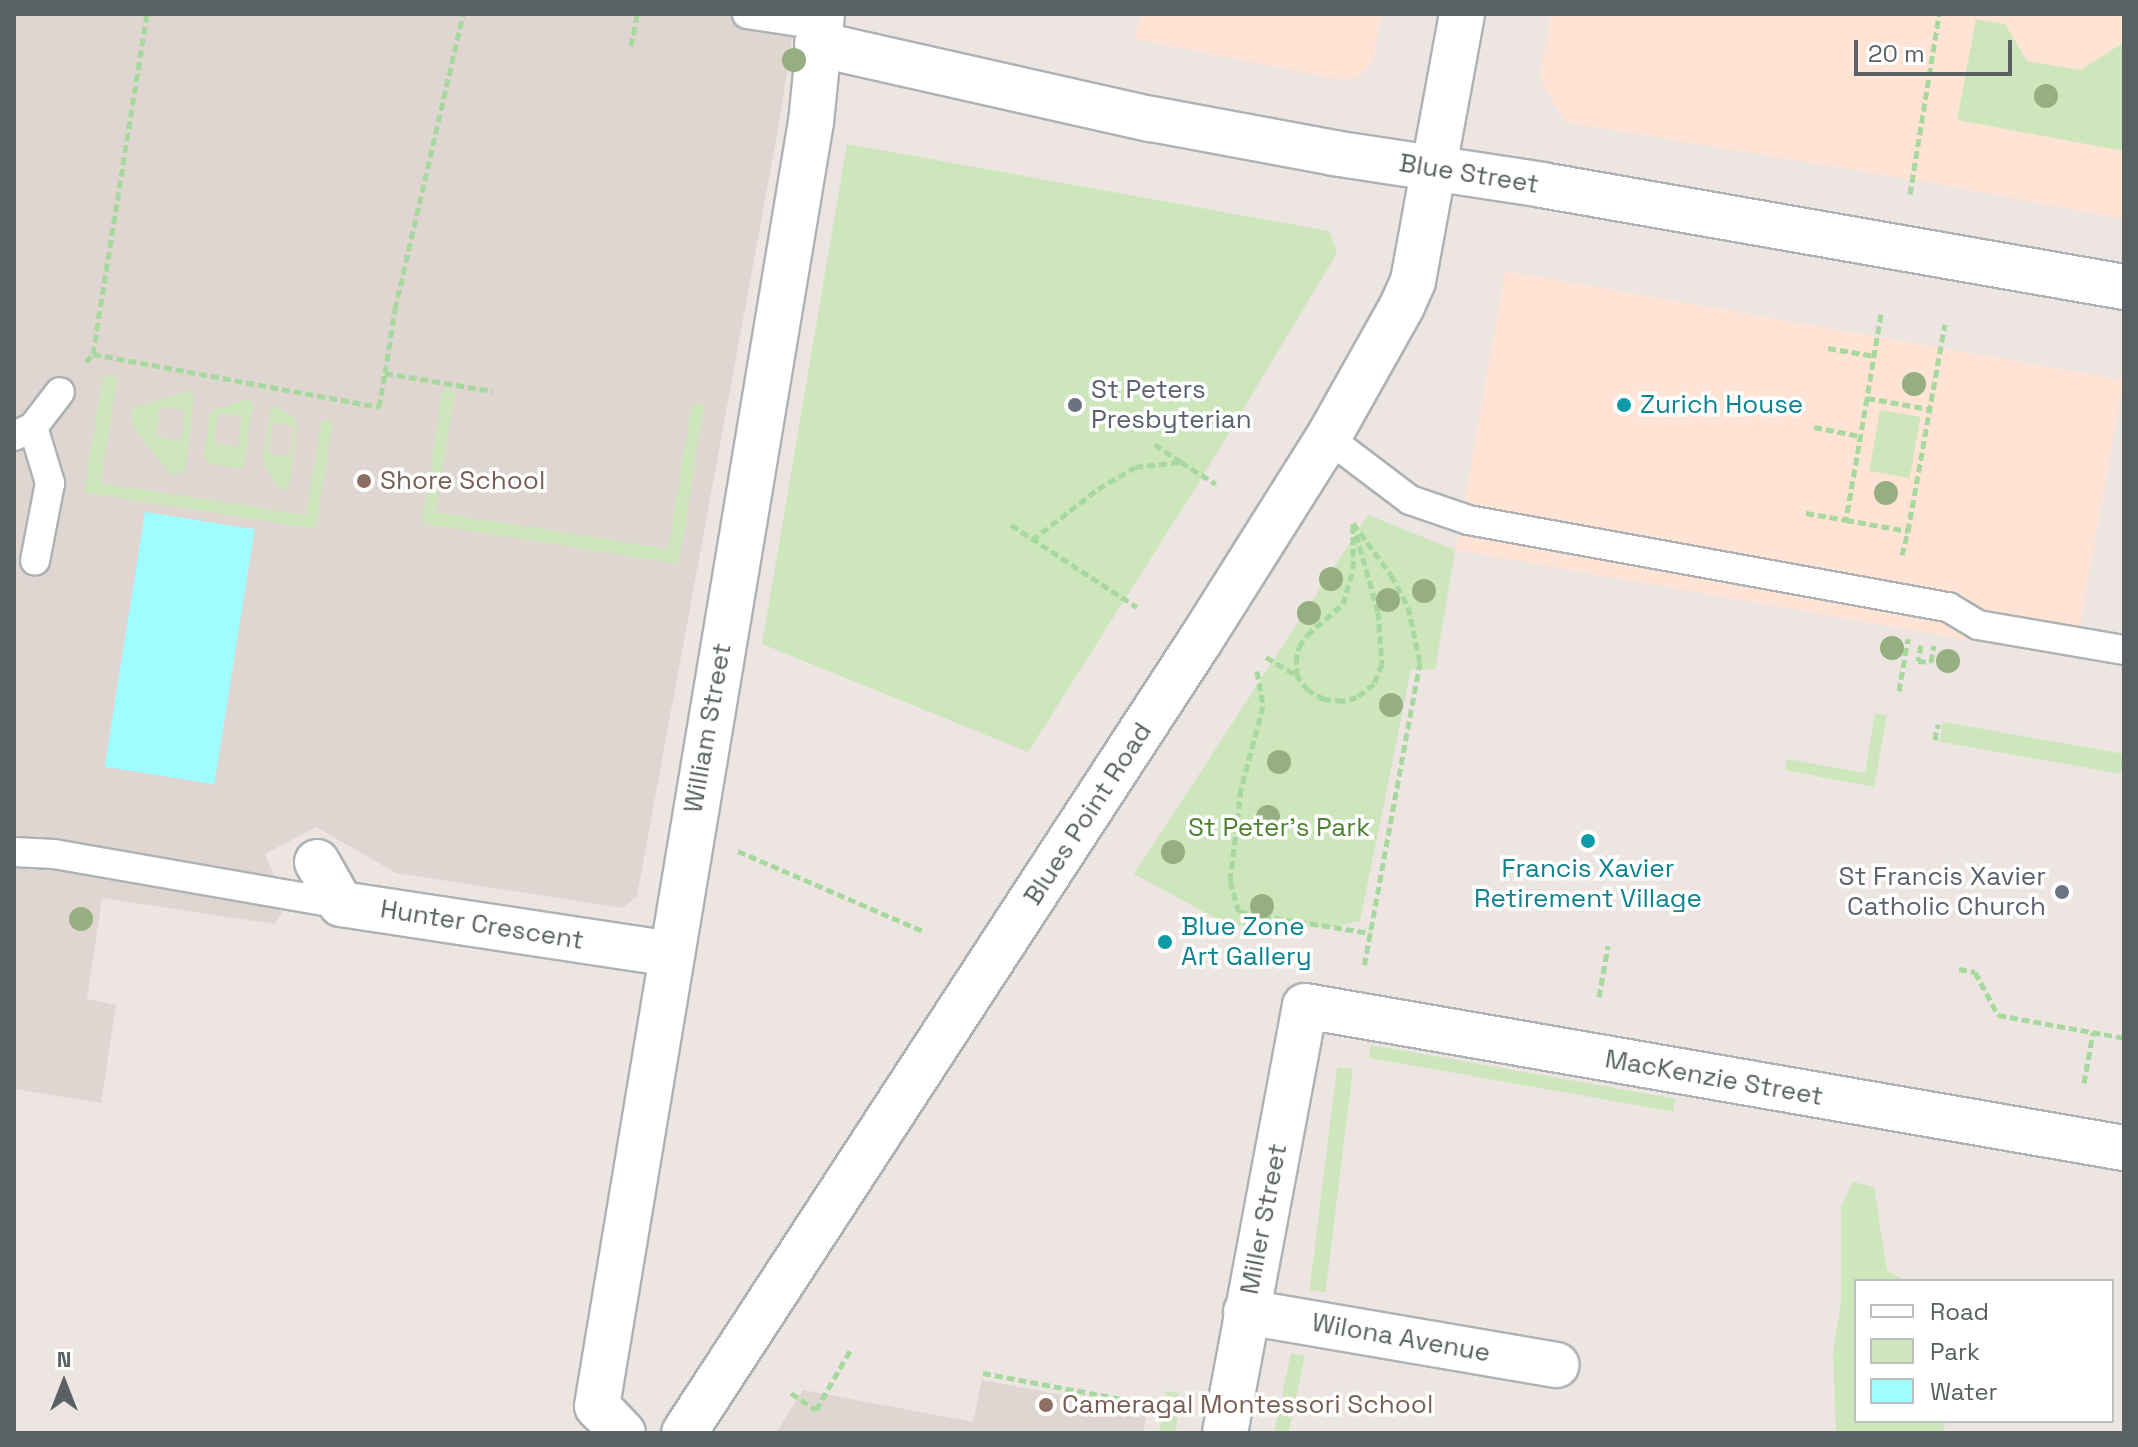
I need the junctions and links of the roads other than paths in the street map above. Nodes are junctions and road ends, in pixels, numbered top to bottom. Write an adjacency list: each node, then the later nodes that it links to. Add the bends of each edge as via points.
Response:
1 (747, 14): 3 (lane)
2 (1462, 14): 4 (street)
3 (819, 28): 4 (street, Blue Street, via 1151,119); 14 (street, William Street, via 811,122)
4 (1435, 169): 5 (street, Blue Street); 8 (street, Blues Point Road, via 1413,281)
5 (2124, 287)
6 (60, 392): 7 (lane)
7 (24, 432): 9 (lane, via 50,483)
8 (1328, 438): 10 (lane, via 1410,500 1468,520 1948,607 1986,626); 20 (street, Blues Point Road)
9 (35, 561)
10 (2124, 650)
11 (14, 852): 13 (lane, via 54,854)
12 (317, 862): 13 (street)
13 (341, 904): 14 (street, Hunter Crescent)
14 (671, 954): 19 (street, William Street, via 597,1406)
15 (1305, 1006): 16 (street, MacKenzie Street); 17 (street, Miller Street)
16 (2124, 1148)
17 (1246, 1312): 18 (street, Wilona Avenue); 21 (street, Miller Street)
18 (1557, 1365)
19 (623, 1433)
20 (684, 1433)
21 (1225, 1433)

